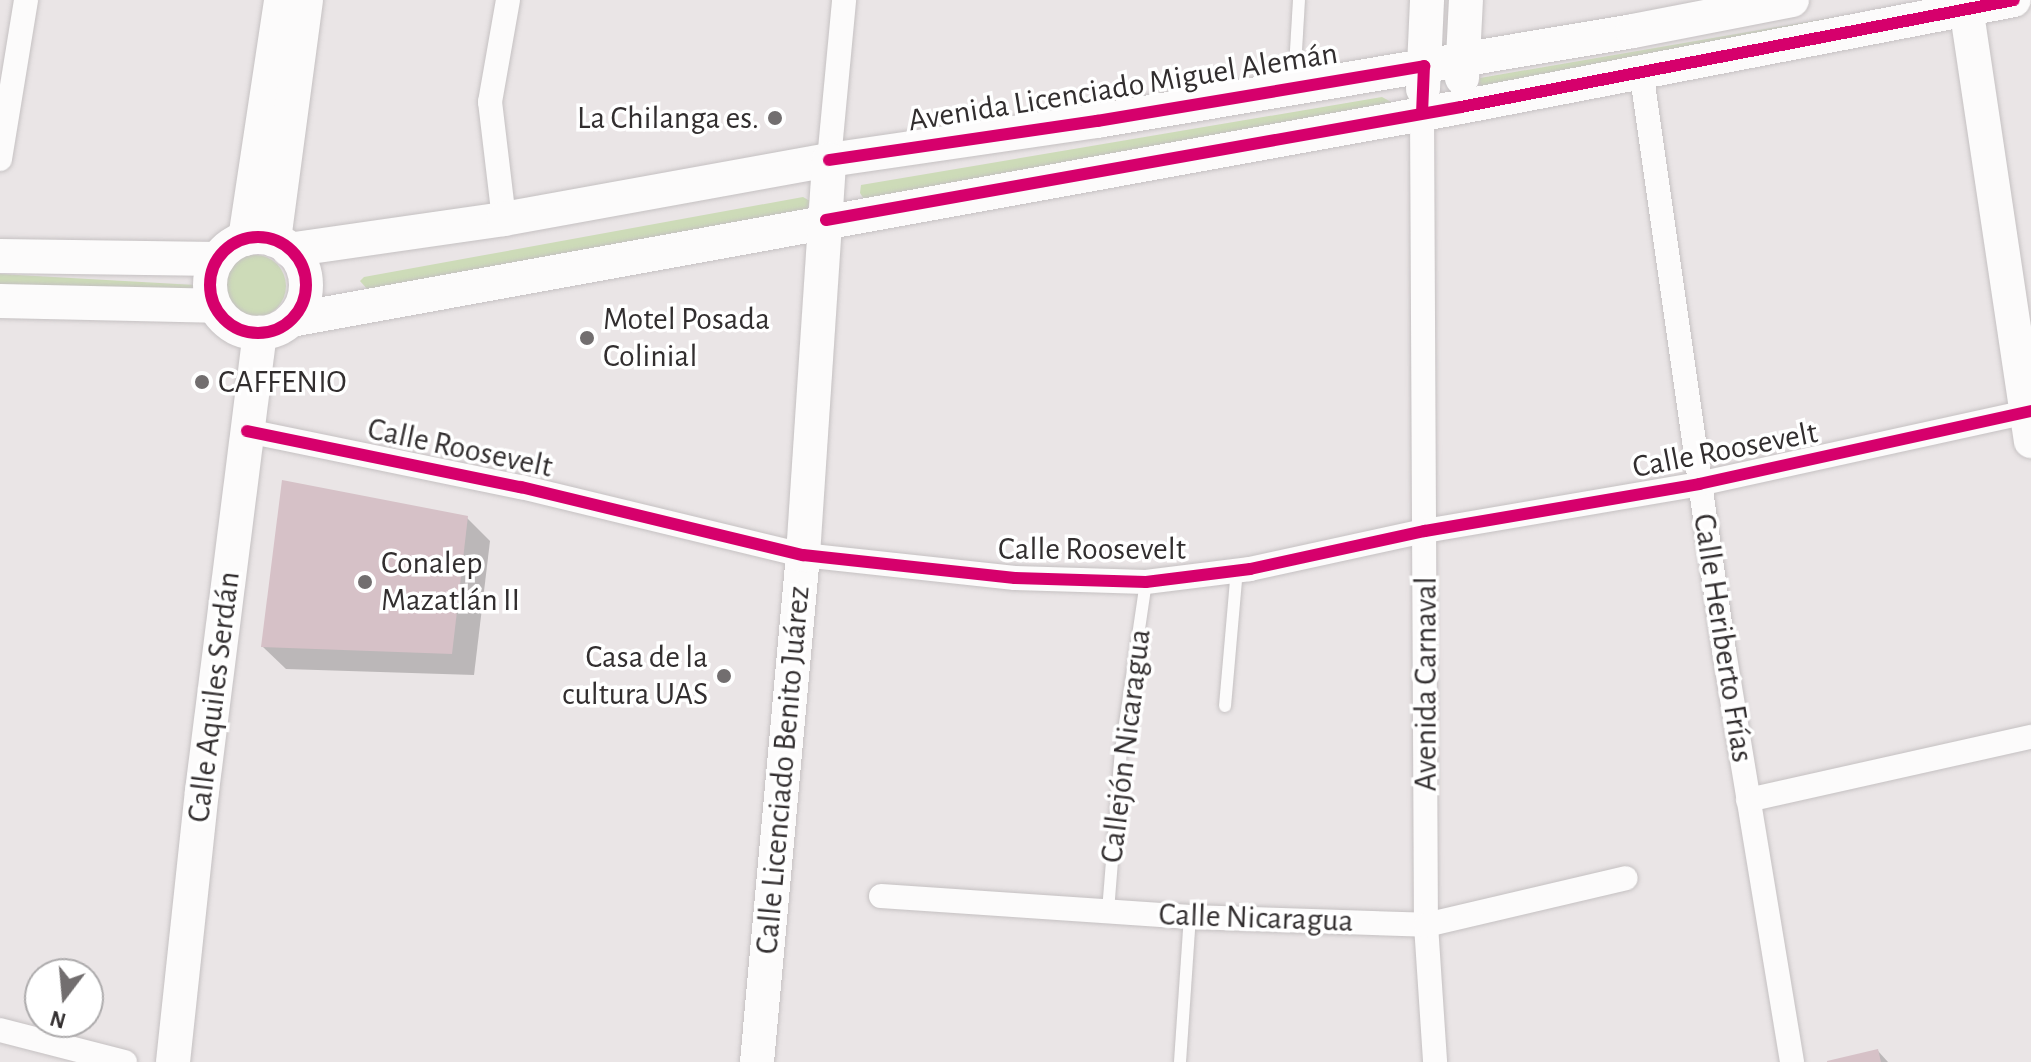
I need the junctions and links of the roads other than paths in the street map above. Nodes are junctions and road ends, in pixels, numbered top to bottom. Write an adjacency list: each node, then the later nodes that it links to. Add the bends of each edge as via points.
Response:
1 (26, 0): 18 (street)
2 (281, 0): 22 (main road)
3 (306, 0): 22 (main road)
4 (508, 0): 20 (street, via 490,102)
5 (844, 0): 19 (street, Calle Licenciado Benito Juárez)
6 (1299, 0): 15 (lane)
7 (1427, 0): 13 (main road)
8 (1466, 0): 12 (main road)
9 (1792, 0): 12 (main road, Avenida Licenciado Miguel Alemán)
10 (2014, 0): 11 (main road)
11 (1965, 3): 14 (main road, via 1926,18); 28 (main road)
12 (1463, 59): 13 (main road, Avenida Licenciado Miguel Alemán); 16 (main road)
13 (1424, 66): 15 (main road, Avenida Licenciado Miguel Alemán); 17 (main road)
14 (1641, 70): 16 (main road); 30 (street, Calle Heriberto Frías)
15 (1293, 87): 19 (main road, Avenida Licenciado Miguel Alemán)
16 (1461, 107): 17 (main road)
17 (1422, 113): 21 (main road); 31 (street, Avenida Carnaval)
18 (0, 159)
19 (829, 160): 20 (main road, Avenida Licenciado Miguel Alemán); 21 (main road, Calle Licenciado Benito Juárez)
20 (504, 219): 22 (main road, Avenida Licenciado Miguel Alemán)
21 (826, 220): 26 (main road); 32 (main road, Calle Licenciado Benito Juárez)
22 (256, 247): 23 (main road, Avenida Licenciado Miguel Alemán); 25 (main road, via 210,288); 26 (main road, via 299,262 306,292)
23 (0, 256)
24 (0, 301): 25 (main road)
25 (214, 306): 27 (main road, via 232,325)
26 (291, 320): 27 (main road)
27 (260, 333): 29 (main road, Calle Aquiles Serdán)
28 (2030, 422): 30 (street, Calle Roosevelt)
29 (247, 431): 32 (street, Calle Roosevelt, via 521,487); 45 (main road, Calle Aquiles Serdán)
30 (1699, 484): 31 (street, Calle Roosevelt); 37 (street, Calle Heriberto Frías)
31 (1425, 531): 33 (street, Calle Roosevelt); 42 (street, Avenida Carnaval)
32 (803, 555): 34 (street, Calle Roosevelt, via 1015,578); 46 (main road, Calle Licenciado Benito Juárez)
33 (1237, 570): 34 (street, Calle Roosevelt); 35 (lane)
34 (1146, 582): 40 (lane, Callejón Nicaragua, via 1121,751)
35 (1225, 706)
36 (2031, 737): 37 (street)
37 (1748, 800): 49 (street, Calle Heriberto Frías)
38 (1626, 878): 42 (street, Calle Nicaragua)
39 (881, 896): 40 (street, Calle Nicaragua)
40 (1108, 911): 41 (street, Calle Nicaragua)
41 (1190, 917): 42 (street, Calle Nicaragua); 47 (lane)
42 (1426, 925): 48 (street, Avenida Carnaval)
43 (0, 1030): 44 (street)
44 (125, 1062)
45 (173, 1062)
46 (757, 1062)
47 (1180, 1062)
48 (1435, 1062)
49 (1792, 1062)

